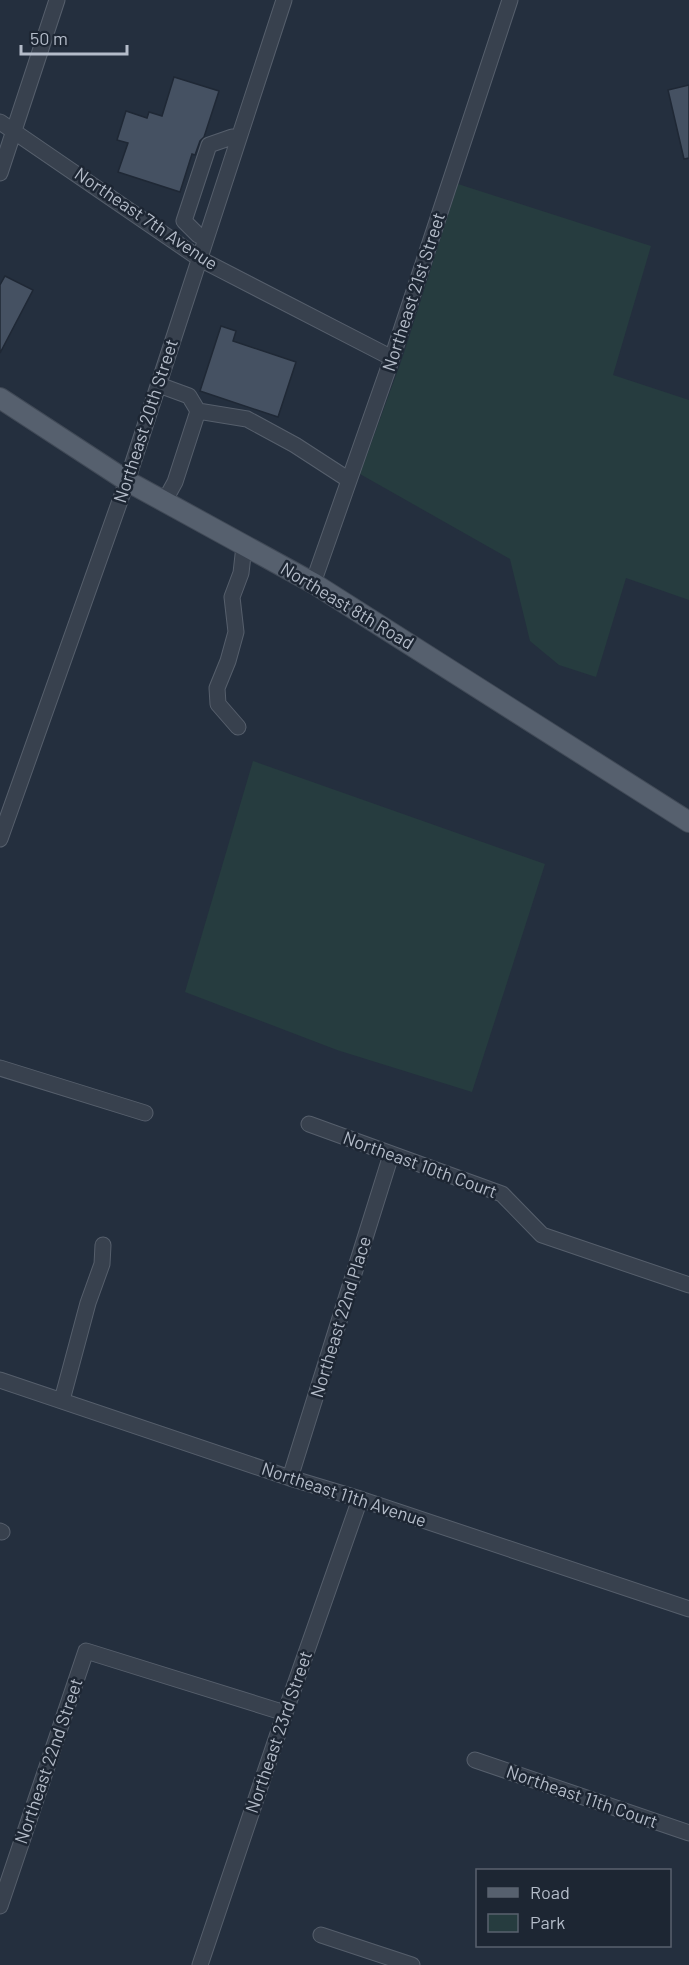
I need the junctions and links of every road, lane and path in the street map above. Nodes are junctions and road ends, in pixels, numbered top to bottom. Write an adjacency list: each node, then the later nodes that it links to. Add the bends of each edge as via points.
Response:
1 (57, 0): 5 (street)
2 (284, 0): 6 (street, Northeast 20th Street)
3 (510, 0): 10 (street, Northeast 21st Street)
4 (0, 122): 5 (street, Northeast 7th Avenue)
5 (14, 130): 7 (street); 9 (street, Northeast 7th Avenue)
6 (239, 138): 8 (street, Northeast 20th Street); 8 (street, via 232,136 209,145 184,221)
7 (0, 173)
8 (206, 239): 9 (street, Northeast 20th Street)
9 (200, 259): 10 (street, Northeast 7th Avenue); 11 (street, Northeast 20th Street)
10 (392, 358): 14 (street, Northeast 21st Street)
11 (159, 385): 13 (street, via 189,396); 15 (street, Northeast 20th Street)
12 (0, 398): 15 (main road, Northeast 8th Road)
13 (198, 411): 14 (street, via 247,419); 16 (street, via 175,482)
14 (349, 480): 18 (street, Northeast 21st Street)
15 (127, 481): 16 (main road, Northeast 8th Road); 21 (street, Northeast 20th Street)
16 (164, 501): 17 (main road, Northeast 8th Road)
17 (244, 546): 18 (main road, Northeast 8th Road); 19 (street, via 241,573 232,597 236,632 217,688 218,704)
18 (313, 583): 20 (main road, Northeast 8th Road)
19 (238, 727)
20 (689, 822)
21 (0, 839)
22 (0, 1068): 23 (street)
23 (145, 1113)
24 (309, 1124): 25 (street, Northeast 10th Court)
25 (392, 1155): 27 (street, Northeast 10th Court, via 502,1194 542,1235); 30 (street, Northeast 22nd Place)
26 (103, 1245): 29 (street, via 102,1264)
27 (689, 1285)
28 (0, 1380): 29 (street, Northeast 11th Avenue)
29 (62, 1400): 30 (street, Northeast 11th Avenue)
30 (290, 1478): 31 (street, Northeast 11th Avenue)
31 (360, 1499): 32 (street, Northeast 11th Avenue); 33 (street, Northeast 23rd Street)
32 (689, 1609)
33 (285, 1713): 36 (street, Northeast 22nd Street, via 86,1651); 38 (street, Northeast 23rd Street)
34 (475, 1760): 35 (street, Northeast 11th Court)
35 (689, 1833)
36 (0, 1905)
37 (321, 1935): 39 (street)
38 (201, 1965)
39 (412, 1965)

